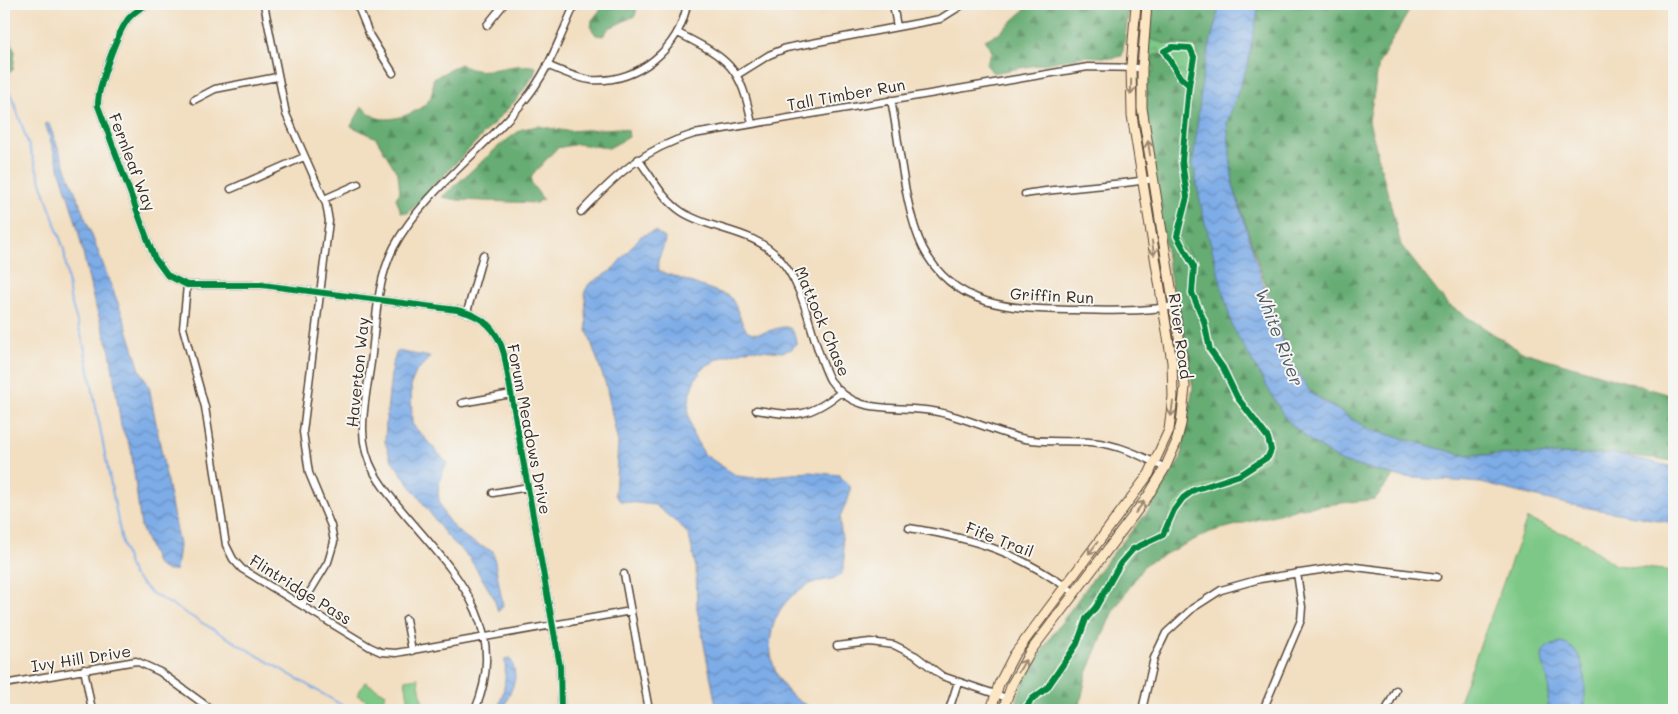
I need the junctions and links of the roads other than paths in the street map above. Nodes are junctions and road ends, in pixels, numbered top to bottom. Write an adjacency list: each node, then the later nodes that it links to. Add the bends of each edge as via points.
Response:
1 (150, 4): 11 (street)
2 (264, 4): 20 (street)
3 (357, 4): 18 (street, via 370,36)
4 (504, 4): 12 (street)
5 (575, 4): 15 (street, Haverton Way)
6 (687, 4): 14 (street)
7 (893, 4): 13 (street)
8 (964, 4): 13 (street, via 940,19)
9 (1136, 4): 16 (main road, River Road)
10 (1147, 4): 17 (main road, River Road)
11 (136, 7): 34 (street, Fernleaf Way, via 120,35 100,87 98,106 156,260 167,275)
12 (487, 25)
13 (897, 27): 19 (street, via 786,48)
14 (678, 33): 15 (street, via 652,62 632,74 617,78 579,78); 19 (street, via 710,50)
15 (547, 65): 36 (street, Haverton Way, via 523,103 407,226 385,268)
16 (1131, 66): 17 (street, Tall Timber Run); 22 (street, Tall Timber Run, via 1088,67); 27 (main road, River Road, one-way to 27, via 1132,115)
17 (1142, 68): 26 (main road, River Road, one-way to 17, via 1142,108)
18 (393, 73)
19 (737, 74): 23 (street, via 745,91)
20 (277, 77): 21 (street, via 215,89); 24 (street, via 286,114)
21 (194, 100)
22 (891, 100): 23 (street, Tall Timber Run); 38 (street, Griffin Run, via 917,235 932,262 954,285 975,298 1007,308 1132,312)
23 (752, 124): 25 (street, Tall Timber Run, via 680,138)
24 (304, 157): 29 (street); 31 (street)
25 (638, 159): 32 (street, Tall Timber Run, via 619,173); 40 (street, Mattock Chase, via 663,195 681,211 748,236 777,256 793,280 825,370)
26 (1154, 179): 27 (street); 37 (main road, River Road)
27 (1142, 181): 30 (street, via 1065,187); 38 (main road, River Road, one-way to 38)
28 (358, 184): 31 (street)
29 (231, 189)
30 (1026, 194)
31 (324, 199): 35 (street, via 328,221)
32 (581, 212)
33 (483, 255): 39 (street)
34 (187, 285): 35 (street, Forum Meadows Drive, via 257,284); 54 (street, Flintridge Pass, via 183,328 203,393 228,549 242,569)
35 (320, 292): 36 (street, Forum Meadows Drive); 54 (street, via 303,438 309,473 331,526 334,542 328,562)
36 (379, 300): 39 (street, Forum Meadows Drive); 58 (street, Haverton Way, via 363,423 366,456 385,490 467,590 479,617)
37 (1174, 306): 38 (street, Griffin Run); 45 (main road, River Road, via 1185,387 1179,430)
38 (1163, 308): 44 (main road, River Road, one-way to 44, via 1172,362 1173,397 1169,430)
39 (467, 312): 41 (street, Forum Meadows Drive, via 486,322 497,335)
40 (840, 393): 43 (street, via 815,411 802,414); 44 (street, via 867,406 935,411 1029,439 1114,446)
41 (512, 394): 42 (street); 46 (street, Forum Meadows Drive)
42 (462, 403)
43 (756, 410)
44 (1155, 463): 45 (street); 52 (main road, River Road, one-way to 52)
45 (1165, 468): 53 (main road, River Road, one-way to 45, via 1148,496)
46 (528, 487): 47 (street); 57 (street, Forum Meadows Drive)
47 (493, 493)
48 (909, 528): 52 (street, Fife Trail, via 978,542 1012,555)
49 (1297, 573): 51 (street, via 1347,566); 75 (street, via 1221,590 1172,625 1157,649); 76 (street, via 1301,620)
50 (624, 574): 55 (street)
51 (1437, 578)
52 (1065, 586): 53 (street, Fife Trail); 65 (main road, River Road, via 1014,655)
53 (1075, 593): 66 (main road, River Road, one-way to 53, via 1021,665)
54 (302, 605): 60 (street, Flintridge Pass, via 378,651 391,654)
55 (631, 611): 57 (street, Flintridge Pass); 71 (street)
56 (406, 619): 60 (street)
57 (552, 625): 58 (street, Flintridge Pass); 70 (street, Forum Meadows Drive, via 562,678)
58 (483, 638): 60 (street, Flintridge Pass); 69 (street, Haverton Way, via 484,676)
59 (837, 646): 62 (street, via 870,642 894,645 916,656 937,673)
60 (412, 651)
61 (84, 670): 63 (street, Ivy Hill Drive); 67 (street); 68 (street, Ivy Hill Drive, via 133,661 146,664)
62 (958, 682): 65 (street); 72 (street)
63 (4, 684)
64 (1396, 690): 77 (street)
65 (995, 694): 66 (street); 73 (main road, River Road)
66 (1007, 698): 74 (main road, River Road)
67 (92, 710)
68 (212, 710)
69 (475, 710)
70 (561, 710)
71 (649, 710)
72 (949, 710)
73 (991, 710)
74 (1003, 710)
75 (1142, 710)
76 (1263, 710)
77 (1386, 710)

